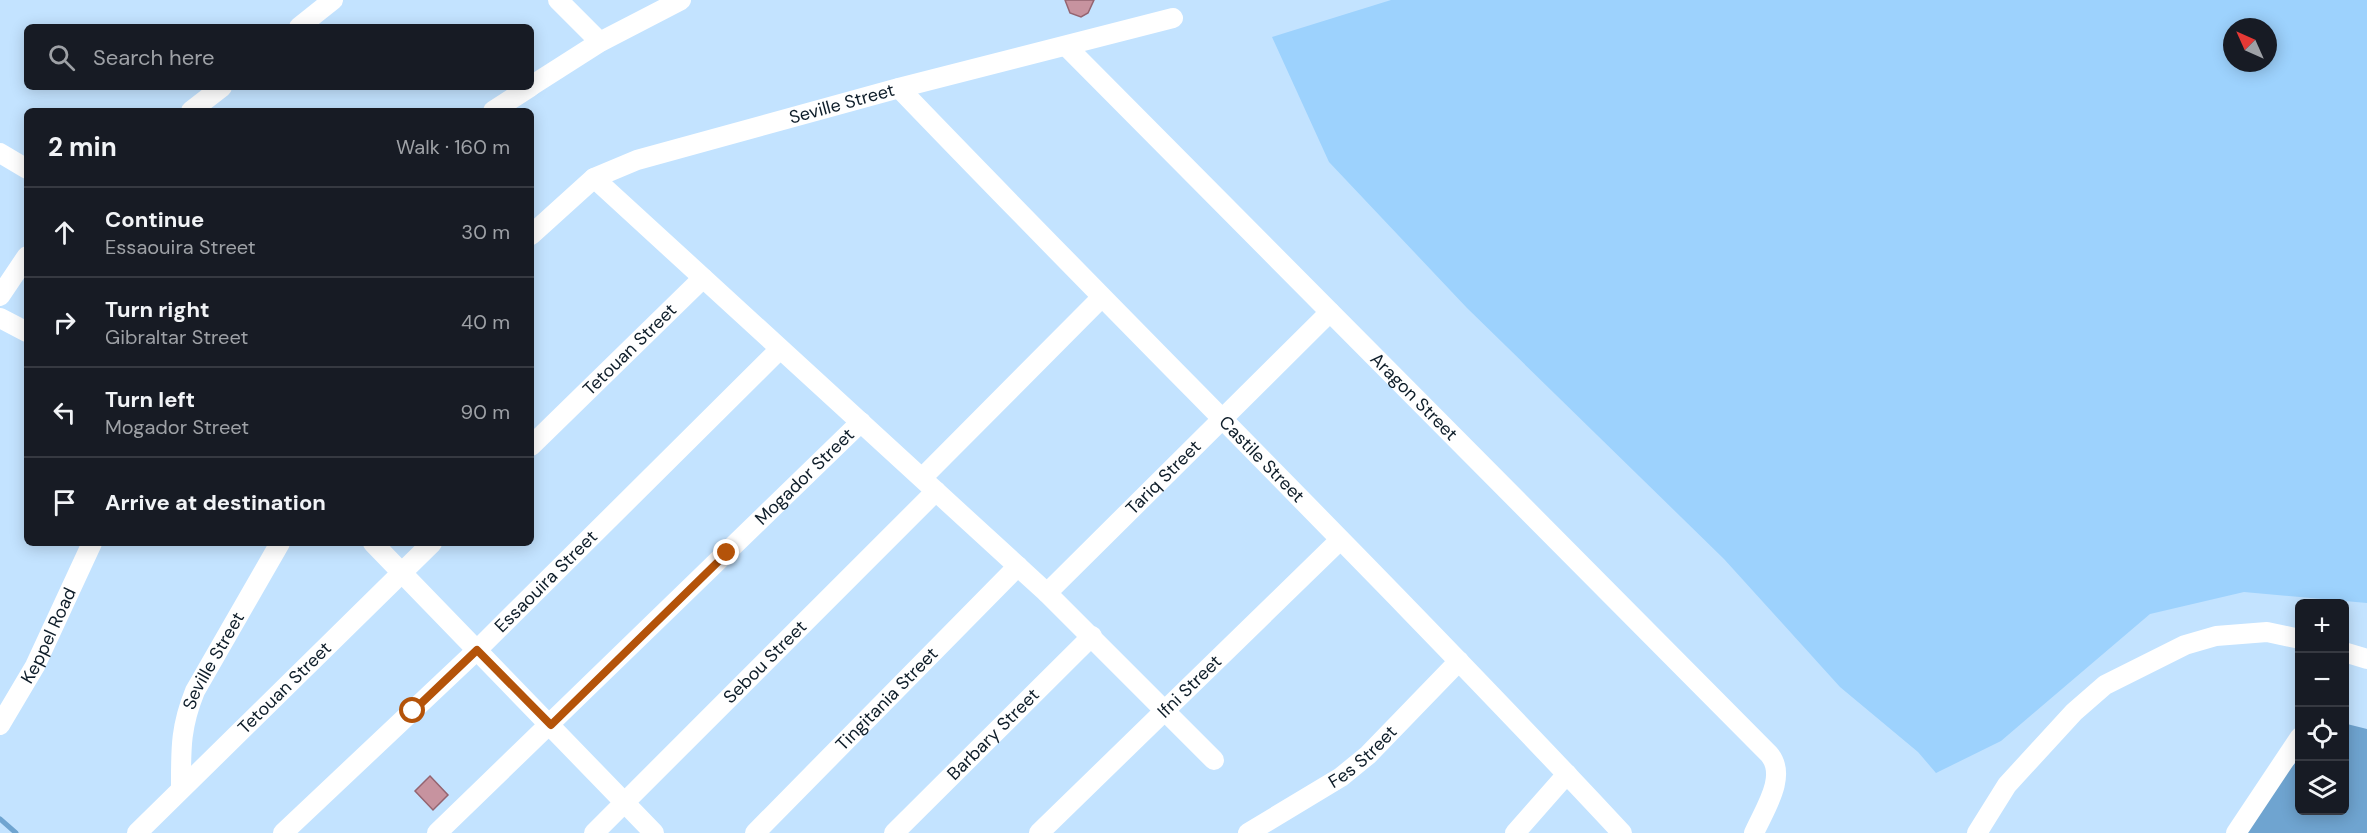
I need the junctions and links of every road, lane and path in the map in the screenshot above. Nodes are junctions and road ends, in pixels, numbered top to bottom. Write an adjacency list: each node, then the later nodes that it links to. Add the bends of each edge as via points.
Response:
1 (333, 0): 5 (street)
2 (558, 0): 6 (street)
3 (681, 0): 6 (street)
4 (1173, 18): 7 (street, Seville Street)
5 (302, 24)
6 (600, 42): 8 (street)
7 (1066, 46): 9 (street, Seville Street); 22 (street, Aragon Street)
8 (534, 85)
9 (899, 88): 16 (street, Seville Street, via 637,160); 21 (street, Castile Street)
10 (218, 90): 12 (street)
11 (526, 90): 13 (street)
12 (195, 108)
13 (498, 108)
14 (0, 153): 15 (street)
15 (24, 167)
16 (594, 178): 17 (street, Seville Street); 19 (street)
17 (534, 232)
18 (24, 260): 20 (street)
19 (703, 278): 25 (street); 28 (street, Tetouan Street)
20 (0, 296)
21 (1101, 298): 26 (street, Castile Street); 29 (street, Sebou Street)
22 (1330, 312): 26 (street, Tariq Street); 61 (street, Aragon Street, via 1777,764 1778,772)
23 (0, 318): 24 (street)
24 (24, 330)
25 (780, 349): 27 (street); 40 (street, Essaouira Street)
26 (1222, 421): 30 (street, Castile Street); 37 (street, Tariq Street)
27 (861, 422): 29 (street); 44 (street, Mogador Street)
28 (534, 443)
29 (929, 484): 35 (street); 49 (street, Sebou Street)
30 (1341, 540): 41 (street, Castile Street); 42 (street, Ifni Street)
31 (91, 546): 43 (street, Keppel Road, via 35,666)
32 (278, 546): 48 (street, Seville Street, via 191,700 182,725)
33 (375, 546): 36 (street)
34 (429, 546): 36 (street, Tetouan Street)
35 (1018, 566): 37 (street); 55 (street, Tingitania Street)
36 (402, 573): 40 (street); 48 (street, Tetouan Street)
37 (1047, 593): 38 (street)
38 (1092, 636): 42 (street); 56 (street, Barbary Street)
39 (2295, 638): 62 (street, via 2267,632 2216,636 2185,645 2105,685 2074,712 2007,785)
40 (477, 650): 44 (street); 51 (street, Essaouira Street)
41 (1459, 661): 47 (street, Castile Street); 58 (street, Fes Street, via 1368,755 1341,777)
42 (1165, 710): 46 (street); 57 (street, Ifni Street)
43 (0, 725)
44 (551, 725): 49 (street); 52 (street, Mogador Street)
45 (2295, 744): 63 (street)
46 (1214, 760)
47 (1567, 774): 59 (street); 60 (street, Castile Street)
48 (181, 789): 50 (street, Tetouan Street)
49 (625, 803): 53 (street, Sebou Street); 54 (street)
50 (137, 833)
51 (283, 833)
52 (437, 833)
53 (594, 833)
54 (654, 833)
55 (755, 833)
56 (894, 833)
57 (1040, 833)
58 (1248, 833)
59 (1515, 833)
60 (1622, 833)
61 (1754, 833)
62 (1977, 833)
63 (2236, 833)

